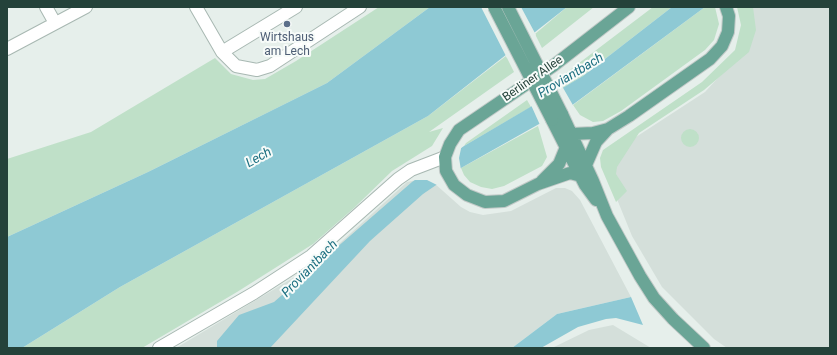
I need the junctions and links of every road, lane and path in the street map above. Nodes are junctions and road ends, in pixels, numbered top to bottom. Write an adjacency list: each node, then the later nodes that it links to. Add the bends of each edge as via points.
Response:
1 (46, 7): 10 (street)
2 (86, 7): 10 (street)
3 (196, 7): 12 (street)
4 (296, 7): 12 (street)
5 (360, 7): 12 (street, via 270,66 257,70 245,69 236,66)
6 (494, 7): 13 (main road, bridge)
7 (508, 7): 13 (main road, bridge)
8 (629, 7): 17 (main road, Berliner Allee, via 553,66 459,130)
9 (726, 7): 14 (main road, via 729,16 728,32 722,46 710,59)
10 (55, 23): 11 (street)
11 (7, 49)
12 (222, 52)
13 (557, 117): 15 (main road); 16 (main road)
14 (608, 129): 15 (main road); 18 (main road, via 596,142)
15 (571, 134): 18 (main road)
16 (566, 147): 18 (main road); 19 (main road, via 559,164)
17 (445, 157): 19 (main road, via 446,171 454,185 467,195 485,202 504,201); 20 (street, via 411,170 398,179 329,242 292,269)
18 (583, 170): 19 (main road); 21 (main road, via 585,185 654,298 686,333)
19 (538, 184)
20 (159, 348)
21 (704, 348)

